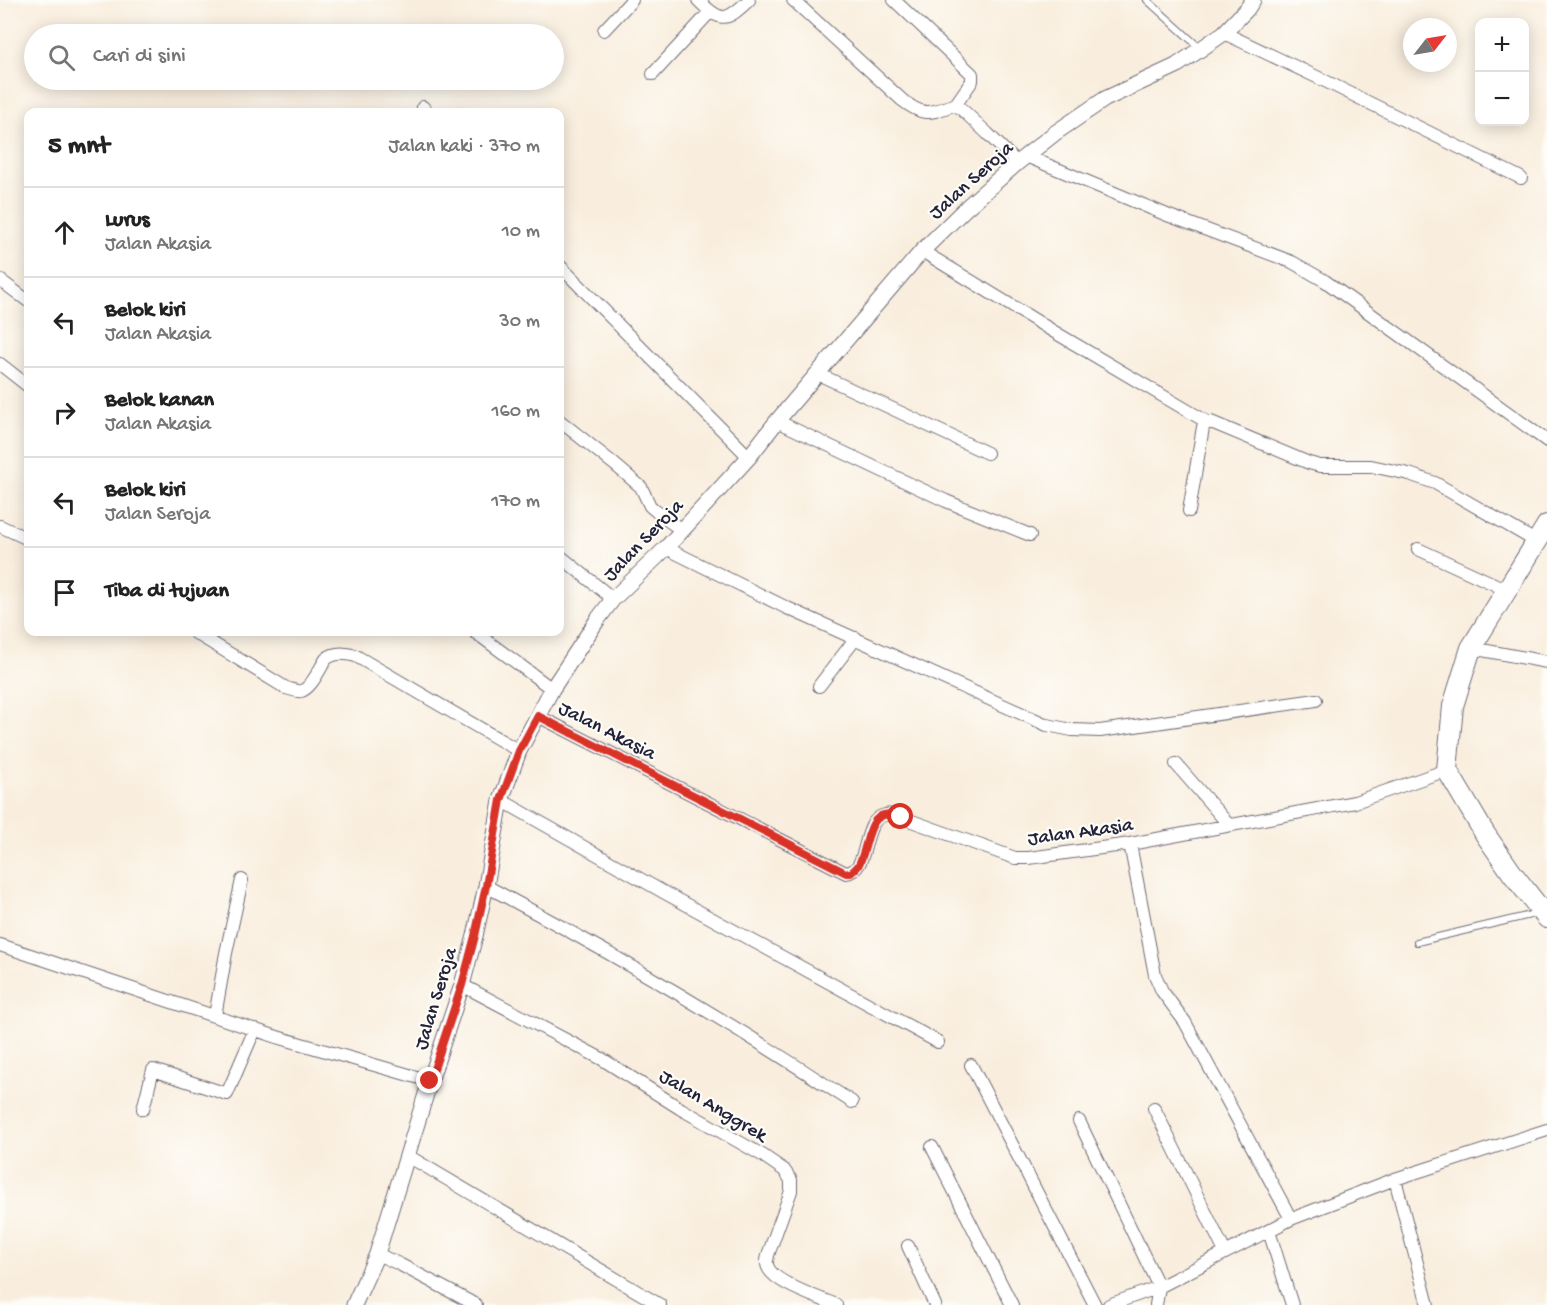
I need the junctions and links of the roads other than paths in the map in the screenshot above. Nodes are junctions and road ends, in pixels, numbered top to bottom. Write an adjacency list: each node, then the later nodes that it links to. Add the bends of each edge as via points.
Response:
1 (632, 0): 9 (street)
2 (698, 0): 8 (street)
3 (749, 0): 8 (street, via 727,17)
4 (793, 0): 13 (street, via 915,110 928,113)
5 (894, 0): 13 (street, via 972,74 972,81)
6 (1147, 0): 11 (lane)
7 (1253, 0): 10 (street, Jalan Seroja)
8 (710, 12): 12 (street)
9 (604, 30)
10 (1224, 33): 11 (street, Jalan Seroja); 15 (street)
11 (1201, 49): 14 (street, Jalan Seroja, via 1176,66 1105,99)
12 (653, 74)
13 (956, 104): 14 (street)
14 (1021, 160): 16 (street, Jalan Seroja); 26 (street, via 1309,271)
15 (1521, 178)
16 (922, 251): 21 (street, Jalan Seroja); 24 (street)
17 (564, 270): 28 (street)
18 (0, 280): 19 (street)
19 (24, 298)
20 (0, 364): 22 (street)
21 (818, 374): 23 (street, Jalan Seroja); 27 (street)
22 (24, 383)
23 (777, 421): 28 (street, Jalan Seroja); 33 (street, via 946,501)
24 (1207, 422): 29 (street); 35 (street, via 1308,463 1371,466 1435,483)
25 (564, 424): 32 (street, via 641,487 650,506)
26 (1547, 441)
27 (987, 453)
28 (749, 457): 32 (street, Jalan Seroja)
29 (1189, 511)
30 (1547, 525): 35 (main road)
31 (0, 526): 34 (street)
32 (682, 530): 36 (street, Jalan Seroja)
33 (1030, 535)
34 (24, 537)
35 (1537, 542): 39 (main road)
36 (666, 548): 40 (street, Jalan Seroja); 43 (street)
37 (1418, 549): 39 (street)
38 (564, 559): 40 (street)
39 (1507, 590): 44 (main road)
40 (614, 599): 47 (street, Jalan Seroja)
41 (201, 636): 50 (street, via 297,691 308,688 330,656 348,653)
42 (480, 636): 47 (street)
43 (856, 638): 46 (street); 48 (street, via 1047,724 1072,730 1100,731)
44 (1471, 648): 45 (street); 52 (main road, via 1453,706)
45 (1547, 662)
46 (819, 686)
47 (552, 689): 49 (street, Jalan Seroja)
48 (1316, 700)
49 (538, 716): 50 (street, Jalan Seroja); 55 (street, Jalan Akasia, via 846,873 858,866 873,822 885,815 896,815 1015,858)
50 (519, 751): 53 (street, Jalan Seroja)
51 (1176, 764): 54 (street)
52 (1448, 770): 54 (street, Jalan Akasia, via 1355,802); 58 (main road, via 1485,834)
53 (501, 800): 57 (street, Jalan Seroja); 64 (street)
54 (1229, 825): 55 (street, Jalan Akasia)
55 (1130, 844): 75 (street, via 1155,975 1185,1022)
56 (242, 880): 62 (street)
57 (486, 886): 61 (street, Jalan Seroja); 67 (street, via 577,934)
58 (1545, 915): 59 (lane)
59 (1417, 942)
60 (0, 945): 62 (street)
61 (462, 985): 66 (street, Jalan Seroja); 84 (street, Jalan Anggrek, via 602,1059 784,1170 791,1180 791,1191 767,1265 772,1275 785,1283)
62 (215, 1016): 63 (street)
63 (255, 1029): 66 (street); 69 (street, via 227,1094 153,1070)
64 (938, 1042)
65 (971, 1065): 87 (street)
66 (430, 1081): 73 (street, Jalan Seroja)
67 (852, 1102)
68 (1154, 1108): 78 (street)
69 (143, 1109)
70 (1079, 1121): 80 (street)
71 (1547, 1130): 74 (street)
72 (932, 1147): 86 (street)
73 (408, 1156): 79 (street, Jalan Seroja); 83 (street)
74 (1395, 1179): 75 (street); 91 (street)
75 (1291, 1219): 76 (street)
76 (1269, 1231): 78 (street); 90 (street)
77 (908, 1246): 85 (street)
78 (1225, 1252): 80 (street)
79 (377, 1254): 81 (street, Jalan Seroja); 82 (street)
80 (1159, 1287): 88 (street); 89 (street)
81 (354, 1305)
82 (476, 1305)
83 (660, 1305)
84 (836, 1305)
85 (935, 1305)
86 (1012, 1305)
87 (1095, 1305)
88 (1109, 1305)
89 (1156, 1305)
90 (1292, 1305)
91 (1428, 1305)

